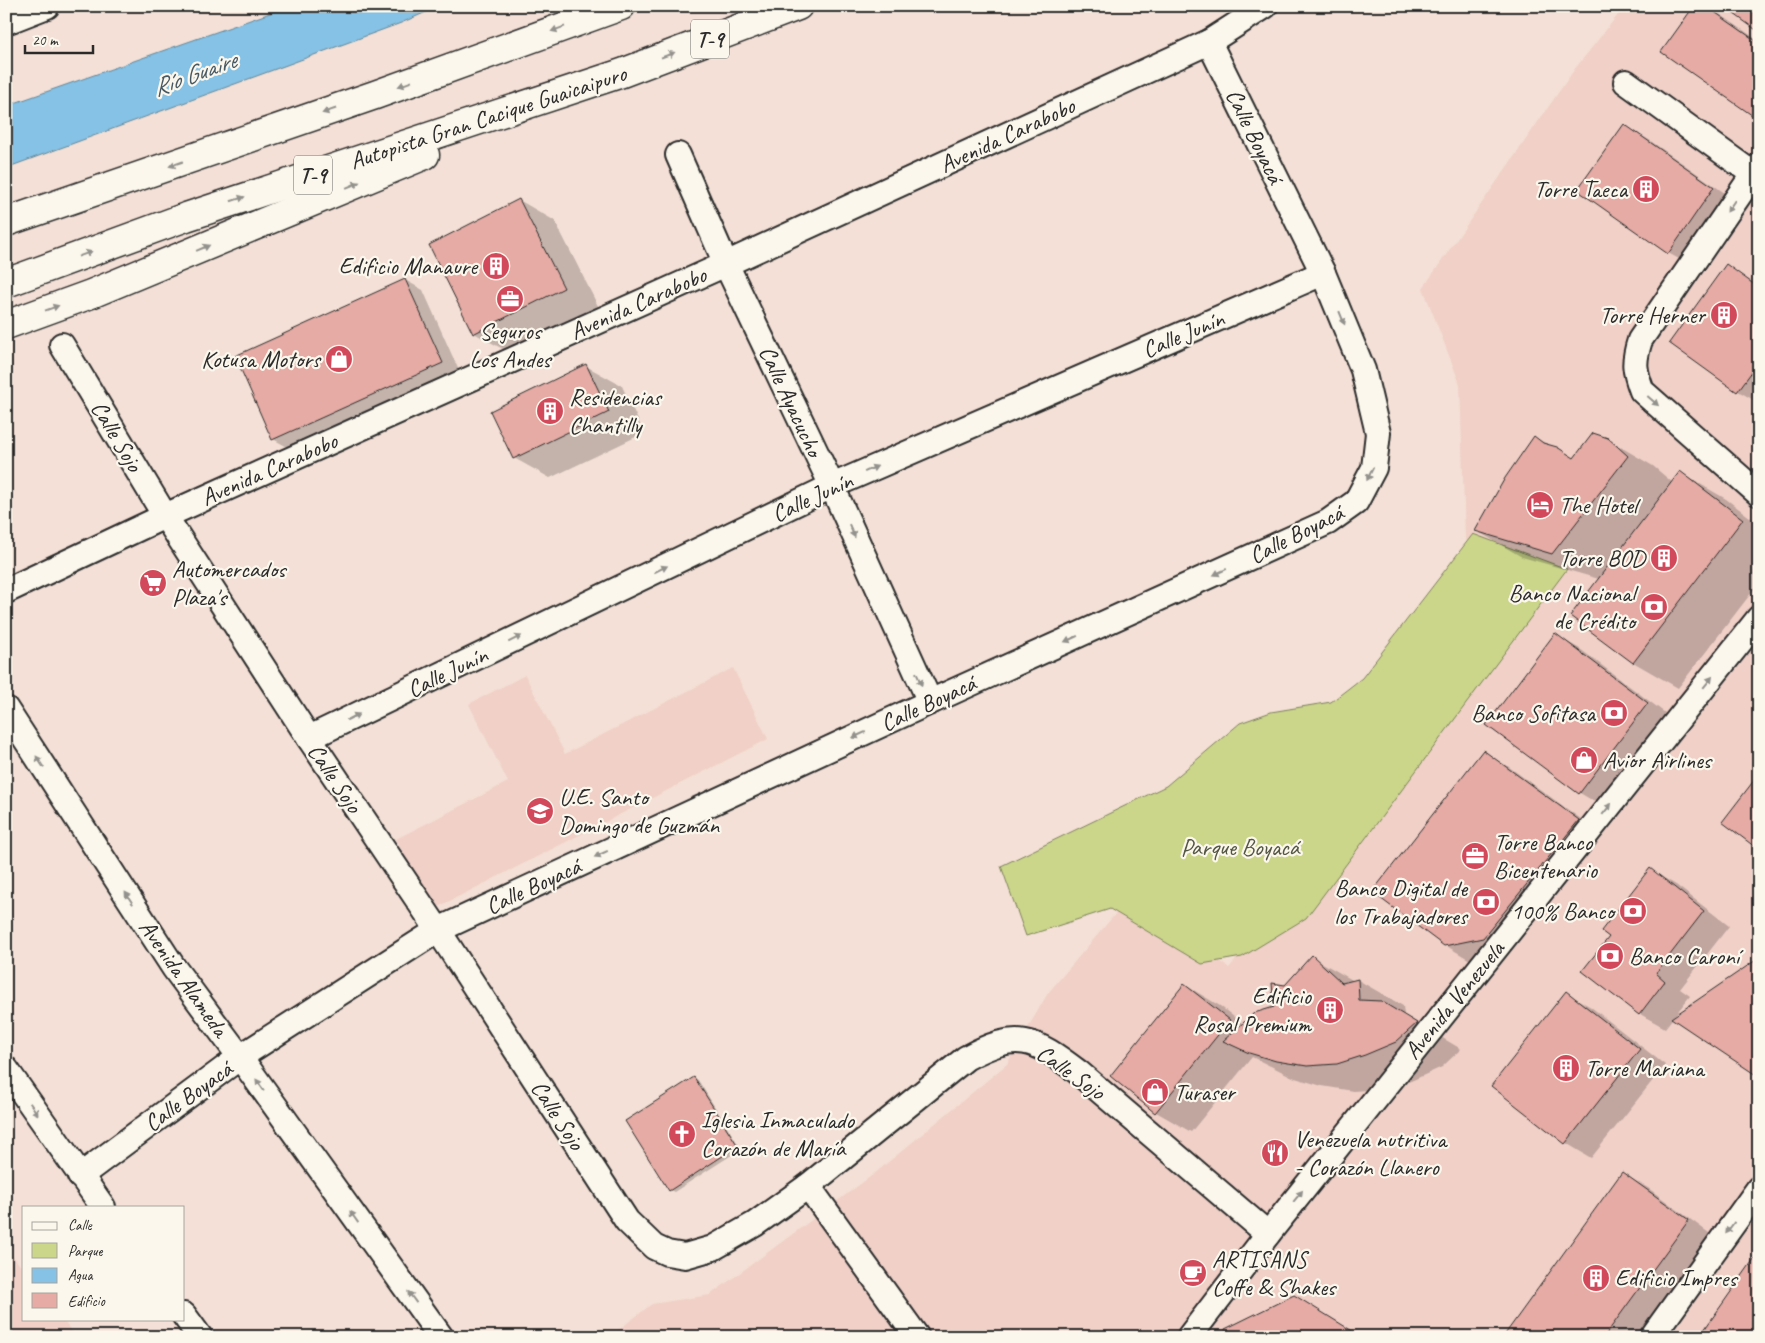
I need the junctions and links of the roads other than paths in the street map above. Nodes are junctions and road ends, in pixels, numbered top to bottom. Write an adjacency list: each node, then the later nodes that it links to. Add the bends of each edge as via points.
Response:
1 (47, 6): 5 (street)
2 (621, 6): 11 (highway, T-9, one-way to 11)
3 (798, 6): 7 (highway, Autopista Gran Cacique Guaicaipuro / T-9, one-way to 3)
4 (1266, 6): 6 (street, Avenida Carabobo)
5 (6, 22)
6 (1209, 42): 12 (street, Avenida Carabobo); 13 (street, Calle Boyacá)
7 (622, 73): 14 (highway, Autopista Gran Cacique Guaicaipuro / T-9, one-way to 7, via 186,217); 15 (highway, one-way to 7, via 91,294)
8 (1626, 82): 10 (street)
9 (678, 155): 12 (street, Calle Ayacucho)
10 (1756, 170): 18 (street, one-way to 18, via 1640,340 1634,359 1642,391)
11 (6, 222)
12 (726, 264): 17 (street, Calle Ayacucho); 19 (street, Avenida Carabobo)
13 (1323, 274): 17 (street, Calle Junín, one-way to 13); 22 (street, Calle Boyacá, one-way to 22, via 1363,370 1378,433 1374,468 1356,502 1328,522)
14 (6, 283)
15 (6, 325)
16 (62, 345): 19 (street, Calle Sojo)
17 (832, 486): 22 (street, Calle Ayacucho, one-way to 22); 24 (street, Calle Junín, one-way to 17)
18 (1759, 494)
19 (165, 516): 20 (street, Avenida Carabobo); 24 (street, Calle Sojo)
20 (6, 592)
21 (1759, 618): 32 (street, Avenida Venezuela, one-way to 21)
22 (930, 702): 25 (street, Calle Boyacá, one-way to 25)
23 (6, 709): 26 (street, Avenida Alameda, one-way to 23, via 174,968)
24 (309, 738): 25 (street, Calle Sojo)
25 (438, 930): 26 (street, Calle Boyacá); 29 (street, Calle Sojo, via 627,1221 654,1247 667,1254 685,1256 713,1248 755,1224)
26 (240, 1057): 28 (street, Calle Boyacá); 35 (street, Avenida Alameda, one-way to 26)
27 (6, 1069): 28 (street, one-way to 28)
28 (80, 1176): 31 (street)
29 (808, 1186): 32 (street, Calle Sojo, via 966,1058 988,1046 1023,1042 1050,1051 1078,1072); 36 (street)
30 (1759, 1188): 38 (street, one-way to 38)
31 (102, 1206)
32 (1268, 1234): 37 (street, Avenida Venezuela)
33 (185, 1316): 34 (street)
34 (200, 1337)
35 (440, 1337)
36 (917, 1337)
37 (1190, 1337)
38 (1652, 1337)

